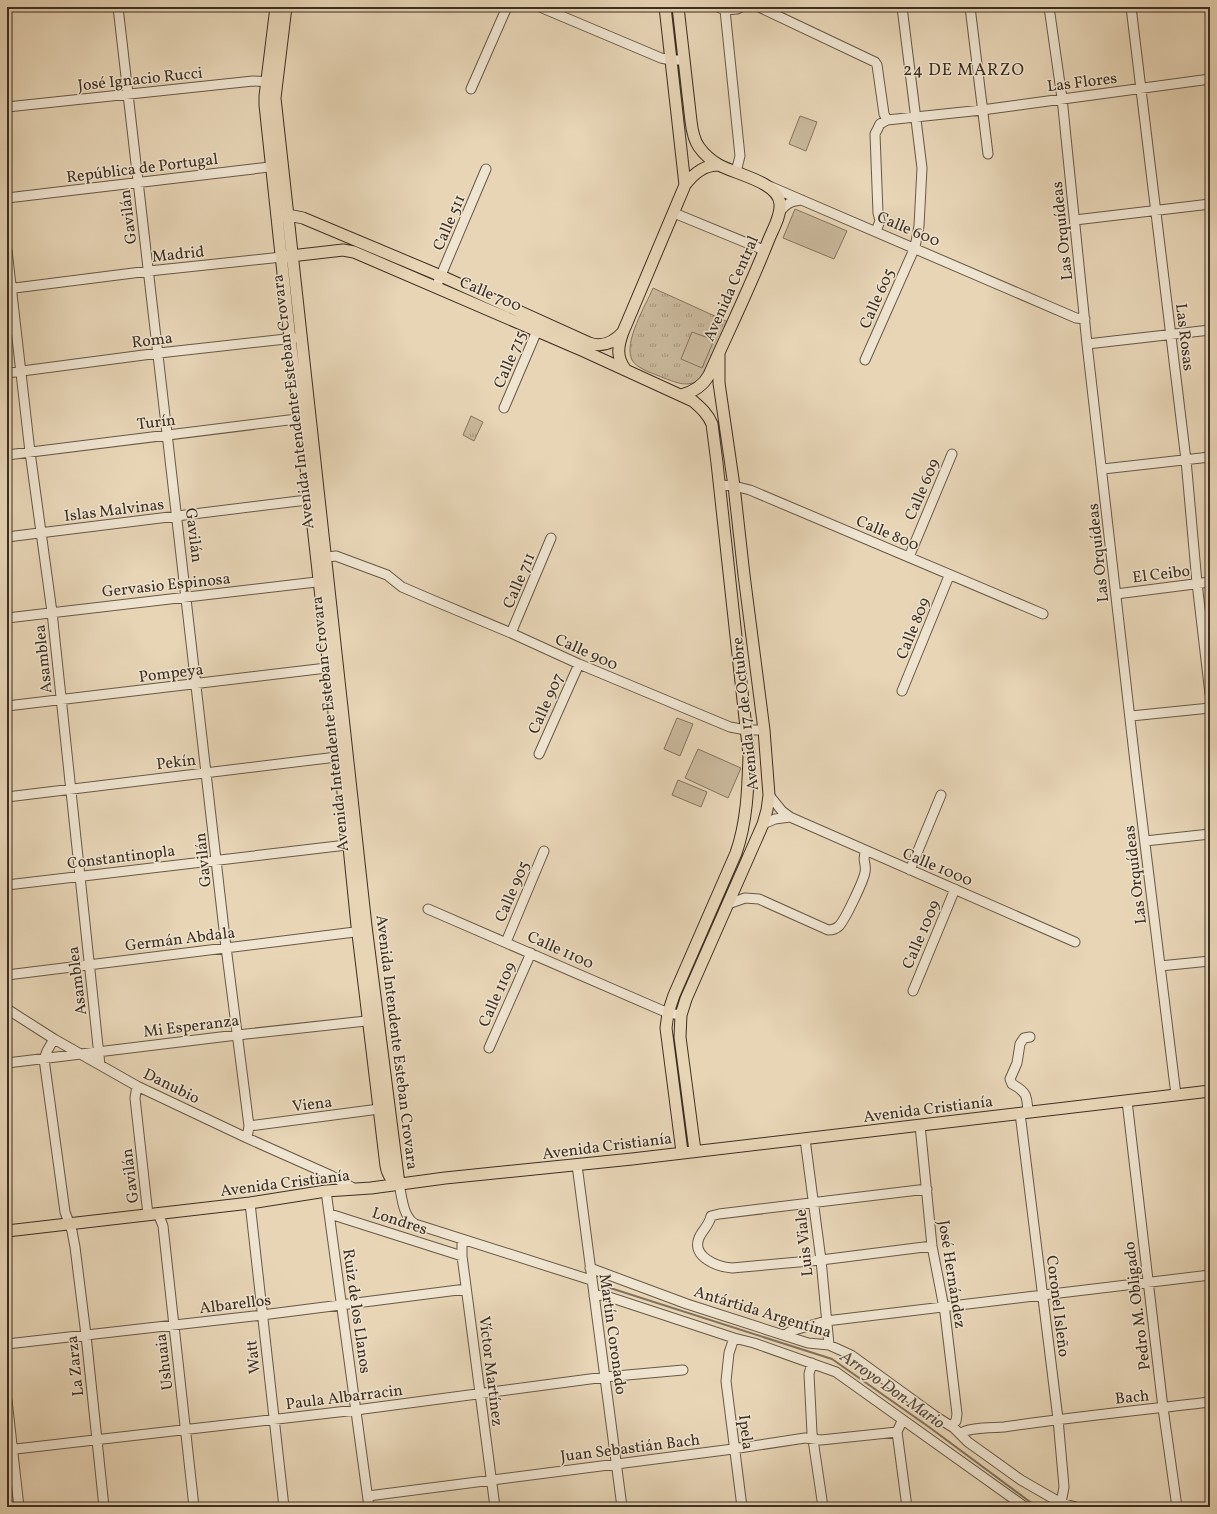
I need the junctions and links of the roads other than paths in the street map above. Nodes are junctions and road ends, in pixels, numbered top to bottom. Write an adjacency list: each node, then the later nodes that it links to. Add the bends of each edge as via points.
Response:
1 (118, 7): 21 (street, Gavilán)
2 (276, 7): 18 (main road, Avenida Intendente Esteban Crovara)
3 (286, 7): 18 (main road, Avenida Intendente Esteban Crovara)
4 (507, 7): 20 (street)
5 (540, 7): 15 (street)
6 (665, 7): 15 (main road)
7 (678, 7): 16 (main road)
8 (741, 7): 14 (street)
9 (759, 7): 26 (street, via 875,62)
10 (902, 7): 25 (street, Calle 605)
11 (970, 7): 24 (street)
12 (1049, 7): 22 (street, Las Orquídeas)
13 (1131, 7): 19 (street, Las Rosas)
14 (722, 9): 31 (street, via 740,156)
15 (671, 60): 16 (street); 34 (main road)
16 (683, 60): 28 (main road, via 695,140 702,151)
17 (1210, 79): 19 (street, Las Flores)
18 (272, 82): 21 (street, José Ignacio Rucci); 29 (main road, Avenida Intendente Esteban Crovara, via 275,98)
19 (1140, 88): 22 (street, Las Flores); 38 (street, Las Rosas)
20 (471, 89)
21 (128, 94): 23 (street, José Ignacio Rucci); 32 (street, Gavilán)
22 (1062, 98): 24 (street, Las Flores); 42 (street, Las Orquídeas)
23 (7, 107)
24 (982, 110): 25 (street, Las Flores); 27 (street)
25 (916, 117): 26 (street, Las Flores); 44 (street, Calle 605, via 922,179)
26 (887, 120): 43 (street, via 880,124 875,134 880,221)
27 (988, 154)
28 (720, 165): 31 (main road, Calle 600); 34 (main road, via 707,166 697,172)
29 (277, 166): 32 (street, República de Portugal); 41 (main road, Avenida Intendente Esteban Crovara)
30 (486, 169): 49 (street, Calle 511)
31 (736, 172): 33 (main road, Calle 600)
32 (138, 182): 35 (street, República de Portugal); 48 (street, Gavilán)
33 (764, 184): 36 (street, Calle 600); 40 (main road, via 777,195)
34 (685, 186): 39 (main road)
35 (7, 198)
36 (803, 200): 40 (street, via 789,202); 43 (street, Calle 600)
37 (1210, 204): 38 (street)
38 (1156, 211): 42 (street); 55 (street, Las Rosas)
39 (674, 213): 46 (street); 54 (main road)
40 (779, 213): 46 (main road, Avenida Central)
41 (282, 216): 47 (main road, Avenida Intendente Esteban Crovara); 49 (main road, Calle 700, via 303,218)
42 (1075, 220): 51 (street, Las Orquídeas)
43 (876, 231): 44 (street, Calle 600)
44 (915, 247): 51 (street, Calle 600, via 1076,318); 60 (street, Calle 605)
45 (7, 250): 50 (street, Asamblea)
46 (764, 250): 59 (main road, Avenida Central)
47 (287, 257): 48 (street, Madrid); 49 (main road, Calle 700, via 343,250); 56 (main road, Avenida Intendente Esteban Crovara)
48 (149, 271): 50 (street, Madrid); 58 (street, Gavilán)
49 (439, 282): 52 (main road, Calle 700)
50 (9, 289): 62 (street, Asamblea)
51 (1086, 320): 57 (street, Las Orquídeas)
52 (539, 326): 54 (main road, Calle 700, via 594,345 613,341); 61 (main road, Calle 700); 65 (street, Calle 715)
53 (1210, 330): 55 (street)
54 (623, 332): 61 (main road, via 618,350)
55 (1171, 334): 57 (street); 72 (street, Las Rosas)
56 (295, 338): 58 (street, Roma); 66 (main road, Avenida Intendente Esteban Crovara)
57 (1087, 344): 73 (street, Las Orquídeas)
58 (159, 353): 62 (street, Roma); 67 (street, Gavilán)
59 (719, 354): 64 (main road, Avenida Central, via 706,381 694,391); 75 (main road, Avenida 17 de Octubre, via 719,383)
60 (865, 360)
61 (625, 369): 64 (main road, Calle 700)
62 (21, 372): 63 (street, Roma); 68 (street, Asamblea)
63 (7, 373)
64 (681, 395): 74 (main road, Avenida 17 de Octubre, via 700,406 710,419)
65 (504, 408)
66 (305, 418): 67 (street, Turín); 76 (main road, Avenida Intendente Esteban Crovara)
67 (168, 434): 68 (street, Turín); 77 (street, Gavilán)
68 (30, 452): 70 (street, Turín); 78 (street, Asamblea)
69 (952, 454): 82 (street, Calle 609)
70 (7, 455)
71 (1210, 457): 72 (street)
72 (1186, 460): 73 (street); 86 (street, Las Rosas)
73 (1103, 469): 87 (street, Las Orquídeas)
74 (720, 485): 75 (street, Calle 800); 102 (main road, Avenida 17 de Octubre)
75 (734, 486): 82 (street, Calle 800, via 750,490); 103 (main road, Avenida 17 de Octubre)
76 (315, 499): 77 (street, Islas Malvinas); 81 (main road, Avenida Intendente Esteban Crovara); 84 (main road, Avenida Intendente Esteban Crovara)
77 (177, 517): 78 (street, Islas Malvinas); 88 (street, Gavilán)
78 (40, 533): 79 (street, Islas Malvinas); 89 (street, Asamblea)
79 (7, 537)
80 (551, 538): 92 (street, Calle 711)
81 (326, 557): 84 (main road, Avenida Intendente Esteban Crovara); 92 (street, Calle 900, via 336,556 387,575 402,587)
82 (909, 557): 83 (street, Calle 800)
83 (950, 576): 90 (street, Calle 800); 96 (street, Calle 809)
84 (324, 581): 88 (street, Gervasio Espinosa); 94 (main road, Avenida Intendente Esteban Crovara)
85 (1210, 582): 86 (street, El Ceibo)
86 (1197, 583): 87 (street, El Ceibo); 97 (street, Las Rosas)
87 (1116, 594): 101 (street, Las Orquídeas)
88 (187, 597): 89 (street, Gervasio Espinosa); 95 (street, Gavilán)
89 (52, 612): 91 (street, Gervasio Espinosa); 98 (street, Asamblea)
90 (1043, 614)
91 (7, 618)
92 (511, 633): 93 (street, Calle 900)
93 (579, 664): 102 (street, Calle 900, via 730,727); 104 (street, Calle 907)
94 (334, 667): 95 (street, Pompeya); 105 (main road, Avenida Intendente Esteban Crovara)
95 (197, 684): 98 (street, Pompeya); 106 (street, Gavilán)
96 (902, 691)
97 (1210, 694)
98 (61, 699): 99 (street, Pompeya); 107 (street, Asamblea)
99 (7, 706)
100 (1210, 708): 101 (street)
101 (1131, 716): 115 (street, Las Orquídeas)
102 (746, 730): 103 (street, Calle 900); 114 (main road, Avenida 17 de Octubre, via 749,755 748,788)
103 (764, 730): 108 (main road, Avenida 17 de Octubre)
104 (539, 754)
105 (343, 756): 106 (street, Pekín); 116 (main road, Avenida Intendente Esteban Crovara)
106 (207, 772): 107 (street, Pekín); 120 (street, Gavilán)
107 (70, 790): 110 (street, Pekín); 122 (street, Asamblea)
108 (769, 795): 111 (street, Calle 1000); 112 (main road, Avenida 17 de Octubre)
109 (941, 795): 121 (street)
110 (7, 797)
111 (790, 817): 112 (street); 119 (street, Calle 1000)
112 (763, 824): 117 (main road, Avenida 17 de Octubre)
113 (1210, 834): 115 (street)
114 (740, 840): 117 (street); 138 (main road, Avenida 17 de Octubre)
115 (1145, 841): 134 (street, Las Orquídeas)
116 (354, 844): 120 (street, Constantinopla); 127 (main road, Avenida Intendente Esteban Crovara)
117 (754, 845): 125 (main road, Avenida 17 de Octubre)
118 (544, 851): 128 (street, Calle 905)
119 (866, 851): 121 (street, Calle 1000); 125 (street, via 864,877 842,923 836,928 828,930 759,899 745,898)
120 (217, 860): 122 (street, Constantinopla); 130 (street, Gavilán)
121 (910, 870): 124 (street, Calle 1000)
122 (80, 876): 123 (street, Constantinopla); 133 (street, Asamblea)
123 (7, 885)
124 (955, 889): 129 (street, Calle 1000); 136 (street, Calle 1009)
125 (728, 904): 139 (main road, Avenida 17 de Octubre)
126 (428, 909): 128 (street, Calle 1100)
127 (362, 931): 130 (street, Germán Abdala); 140 (main road, Avenida Intendente Esteban Crovara)
128 (506, 942): 131 (street, Calle 1100)
129 (1075, 942)
130 (226, 947): 133 (street, Germán Abdala); 141 (street, Gavilán)
131 (531, 953): 138 (street, Calle 1100); 144 (street, Calle 1109)
132 (1210, 961): 134 (street)
133 (89, 964): 135 (street, Germán Abdala); 145 (street, Asamblea)
134 (1160, 966): 152 (street, Las Orquídeas)
135 (7, 975)
136 (913, 991)
137 (7, 1009): 143 (street, Danubio)
138 (668, 1012): 139 (street, Calle 1100); 161 (main road, Avenida 17 de Octubre, via 667,1038)
139 (681, 1014): 160 (main road, Avenida 17 de Octubre, via 680,1037)
140 (374, 1020): 141 (street, Mi Esperanza); 154 (main road, Avenida Intendente Esteban Crovara); 164 (main road, Avenida Intendente Esteban Crovara)
141 (237, 1035): 145 (street, Mi Esperanza); 157 (street, Gavilán)
142 (1030, 1037): 155 (street, Coronel Isleño, via 1024,1038 1020,1044 1017,1063 1010,1079 1012,1084 1025,1093 1027,1098)
143 (54, 1039): 146 (street, Danubio); 147 (street)
144 (489, 1048)
145 (100, 1051): 146 (street, Mi Esperanza); 149 (street, Asamblea)
146 (81, 1054): 147 (street, Mi Esperanza); 149 (street, Danubio)
147 (44, 1059): 148 (street, Mi Esperanza); 173 (street)
148 (7, 1063)
149 (100, 1065): 150 (street, Danubio)
150 (137, 1086): 158 (street, Danubio); 170 (street, Gavilán, via 135,1098)
151 (1210, 1091): 152 (main road, Avenida Cristianía)
152 (1176, 1095): 153 (main road, Avenida Cristianía)
153 (1127, 1101): 155 (main road, Avenida Cristianía); 183 (street, Pedro M. Obligado)
154 (379, 1109): 157 (street, Viena); 164 (main road, Avenida Intendente Esteban Crovara, via 388,1174 392,1180)
155 (1024, 1112): 156 (main road, Avenida Cristianía); 185 (street, Coronel Isleño)
156 (920, 1125): 159 (main road, Avenida Cristianía); 166 (street, José Hernández)
157 (249, 1126): 158 (street, Gavilán)
158 (247, 1138): 163 (street, Danubio)
159 (805, 1138): 160 (main road, Avenida Cristianía); 169 (street, Luis Viale)
160 (695, 1151): 161 (main road, Avenida Cristianía)
161 (682, 1152): 162 (main road, Avenida Cristianía)
162 (577, 1165): 164 (main road, Avenida Cristianía); 180 (street, Martín Coronado)
163 (330, 1175): 165 (street, Danubio); 167 (street, via 333,1181)
164 (400, 1184): 165 (main road, Avenida Cristianía); 172 (street)
165 (355, 1189): 167 (main road, Avenida Cristianía)
166 (927, 1189): 169 (street); 177 (street, José Hernández)
167 (329, 1191): 168 (main road, Avenida Cristianía); 171 (street, Ruiz de los Llanos)
168 (250, 1203): 170 (main road, Avenida Cristianía); 189 (street, Watt)
169 (814, 1203): 179 (street, Luis Viale); 179 (street, via 711,1216 698,1244 699,1251 704,1257 723,1267)
170 (153, 1214): 173 (main road, Avenida Cristianía); 191 (street, Ushuaia, via 163,1226)
171 (330, 1214): 175 (street, Londres); 187 (street, Ruiz de los Llanos)
172 (410, 1221): 175 (street); 176 (street)
173 (68, 1224): 174 (main road, Avenida Cristianía); 193 (street, La Zarza, via 73,1236)
174 (7, 1231)
175 (406, 1238): 178 (street, Londres)
176 (462, 1240): 178 (street, Víctor Martínez); 182 (street)
177 (932, 1246): 179 (street); 188 (street, José Hernández)
178 (462, 1256): 184 (street, Víctor Martínez)
179 (821, 1260): 190 (street, Luis Viale)
180 (590, 1268): 182 (street, Martín Coronado); 192 (street, Antártida Argentina, via 687,1304)
181 (1210, 1275): 183 (street)
182 (591, 1280): 186 (street, Martín Coronado)
183 (1149, 1283): 185 (street); 203 (street, Pedro M. Obligado)
184 (466, 1289): 187 (street, Albarellos); 200 (street, Víctor Martínez)
185 (1042, 1295): 188 (street); 206 (street, Coronel Isleño)
186 (594, 1296): 194 (street, Antártida Argentina, via 603,1295); 199 (street, Martín Coronado)
187 (342, 1306): 189 (street, Albarellos); 204 (street, Ruiz de los Llanos)
188 (944, 1307): 190 (street); 208 (street, José Hernández, via 957,1414 956,1421)
189 (262, 1315): 191 (street, Albarellos); 205 (street, Watt)
190 (826, 1321): 192 (street); 196 (street, Luis Viale)
191 (173, 1326): 193 (street, Albarellos); 209 (street, Ushuaia)
192 (785, 1334): 196 (street, Antártida Argentina, via 808,1343)
193 (86, 1335): 195 (street, Albarellos); 213 (street, La Zarza)
194 (734, 1338): 197 (street, Antártida Argentina); 214 (street, Ipela, via 729,1353 726,1381)
195 (7, 1344)
196 (829, 1345): 208 (street, Antártida Argentina, via 850,1355)
197 (812, 1363): 207 (street, Antártida Argentina, via 844,1377); 212 (street, via 809,1374)
198 (683, 1370): 199 (street, Paula Albarracin)
199 (605, 1377): 200 (street, Paula Albarracin); 216 (street, Martín Coronado)
200 (480, 1394): 204 (street, Paula Albarracin); 217 (street, Víctor Martínez)
201 (7, 1400): 215 (street)
202 (1210, 1402): 203 (street, Bach)
203 (1164, 1408): 206 (street, Bach); 233 (street, Pedro M. Obligado)
204 (356, 1410): 205 (street, Paula Albarracin); 219 (street, Ruiz de los Llanos)
205 (274, 1419): 209 (street, Paula Albarracin); 224 (street, Watt)
206 (1058, 1419): 211 (street, via 972,1429); 218 (street, Coronel Isleño)
207 (902, 1421): 210 (street); 231 (street, Antártida Argentina)
208 (951, 1426): 211 (street, Antártida Argentina)
209 (186, 1430): 213 (street, Paula Albarracin); 223 (street, Ushuaia)
210 (897, 1432): 212 (street, Juan Sebastián Bach, via 820,1440); 230 (street)
211 (960, 1434): 220 (street, Antártida Argentina, via 1021,1480)
212 (813, 1438): 214 (street, Juan Sebastián Bach); 229 (street)
213 (97, 1440): 215 (street, Paula Albarracin); 222 (street, La Zarza)
214 (734, 1449): 216 (street, Juan Sebastián Bach); 228 (street, Ipela)
215 (10, 1450): 221 (street)
216 (616, 1463): 217 (street, Juan Sebastián Bach); 227 (street, Martín Coronado)
217 (491, 1481): 219 (street, Juan Sebastián Bach); 226 (street, Víctor Martínez)
218 (1064, 1489): 220 (street, Coronel Isleño); 232 (street, via 1068,1498)
219 (368, 1496): 225 (street, Ruiz de los Llanos)
220 (1061, 1503): 232 (street, Antártida Argentina)
221 (19, 1507)
222 (104, 1507)
223 (194, 1507)
224 (284, 1507)
225 (369, 1507)
226 (495, 1507)
227 (622, 1507)
228 (742, 1507)
229 (823, 1507)
230 (907, 1507)
231 (1025, 1507)
232 (1077, 1507)
233 (1177, 1507)

